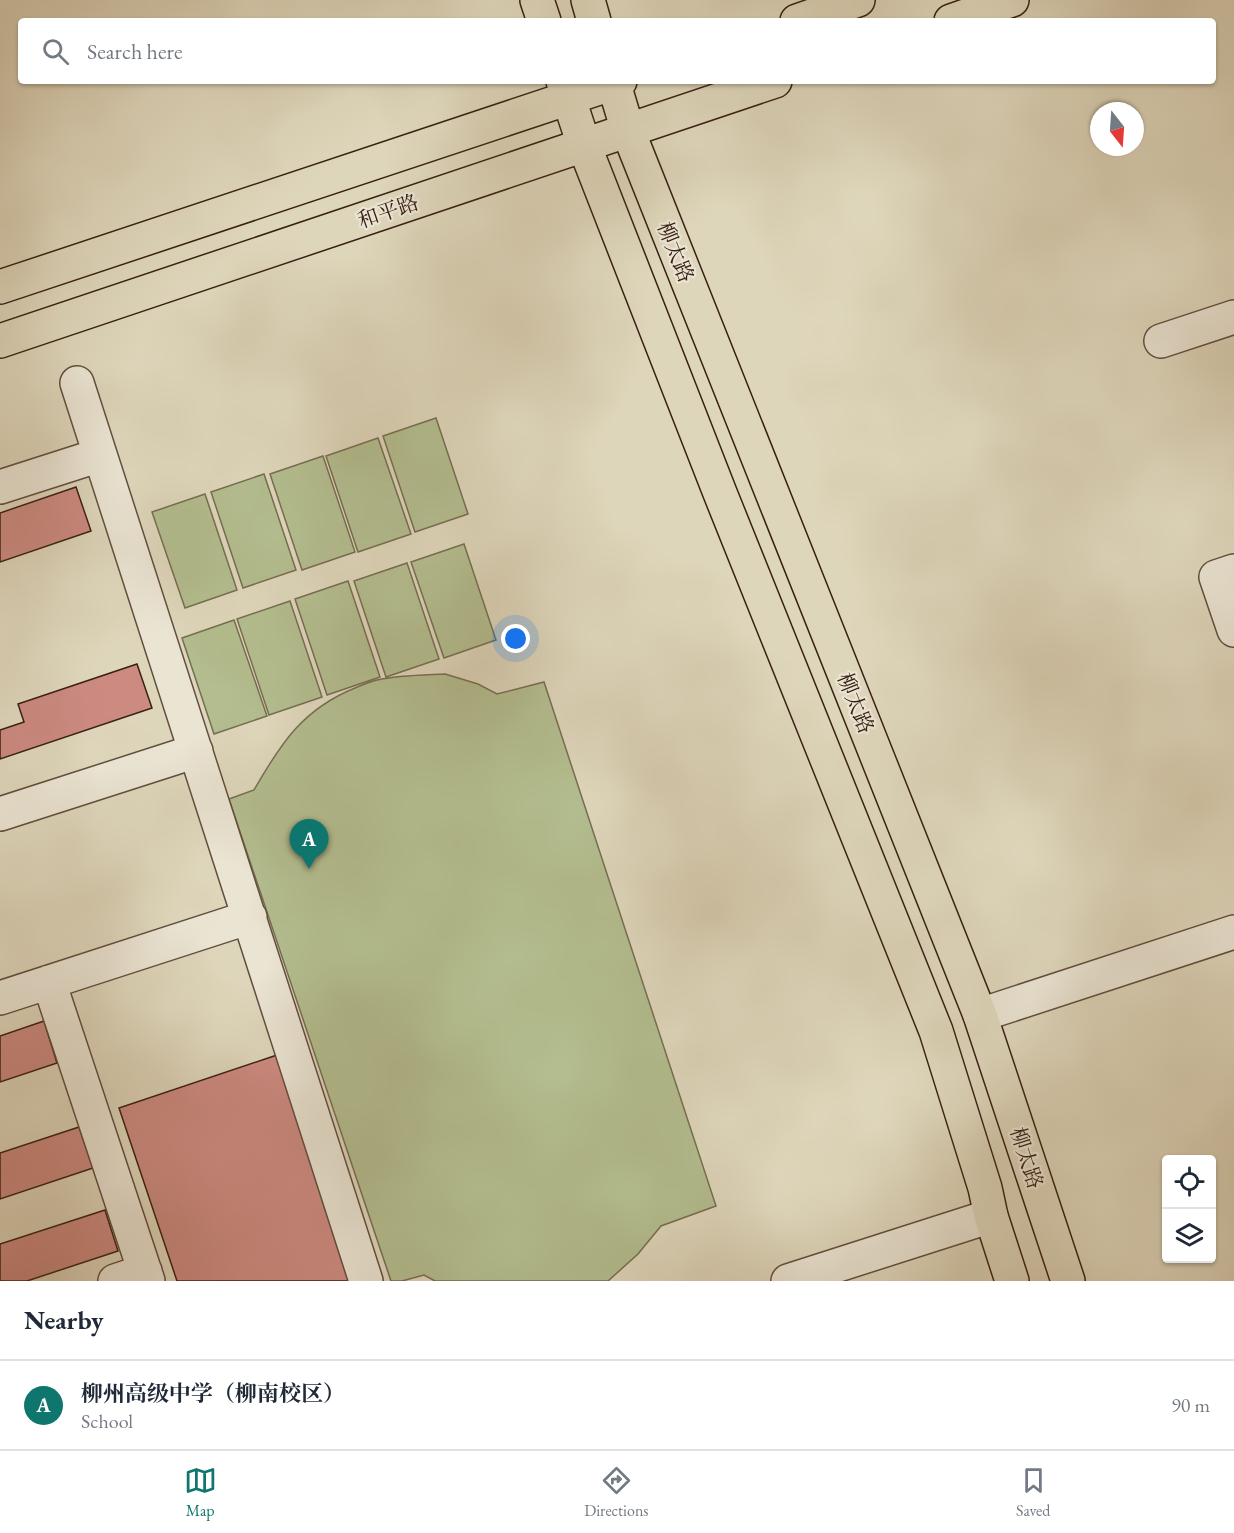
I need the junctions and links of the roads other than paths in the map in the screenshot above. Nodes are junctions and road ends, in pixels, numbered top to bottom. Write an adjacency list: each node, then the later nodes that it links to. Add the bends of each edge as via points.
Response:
1 (537, 0): 5 (main road)
2 (588, 0): 6 (main road)
3 (858, 0): 7 (main road)
4 (1012, 0): 8 (main road)
5 (543, 18)
6 (593, 18)
7 (806, 18)
8 (960, 18)
9 (602, 84): 12 (main road)
10 (616, 84): 13 (main road, 柳太路)
11 (766, 84): 13 (main road, 和平路)
12 (565, 90): 14 (main road); 15 (main road)
13 (628, 131): 14 (main road, 和平路); 30 (main road, 柳太路)
14 (584, 145): 17 (main road, 和平路); 31 (main road, via 936,1031)
15 (0, 287)
16 (1234, 317): 18 (street)
17 (0, 341)
18 (1161, 342)
19 (77, 383): 20 (street)
20 (100, 455): 21 (street); 24 (street)
21 (0, 487)
22 (1234, 571): 23 (street, via 1216,577)
23 (1234, 630)
24 (196, 751): 25 (street); 26 (street)
25 (0, 814)
26 (250, 917): 28 (street); 33 (street)
27 (1234, 932): 30 (street)
28 (49, 982): 29 (street); 32 (street)
29 (0, 998)
30 (980, 1015): 36 (main road, 柳太路)
31 (991, 1216): 34 (street); 35 (main road)
32 (136, 1278)
33 (366, 1281)
34 (788, 1281)
35 (1012, 1281)
36 (1068, 1281)

